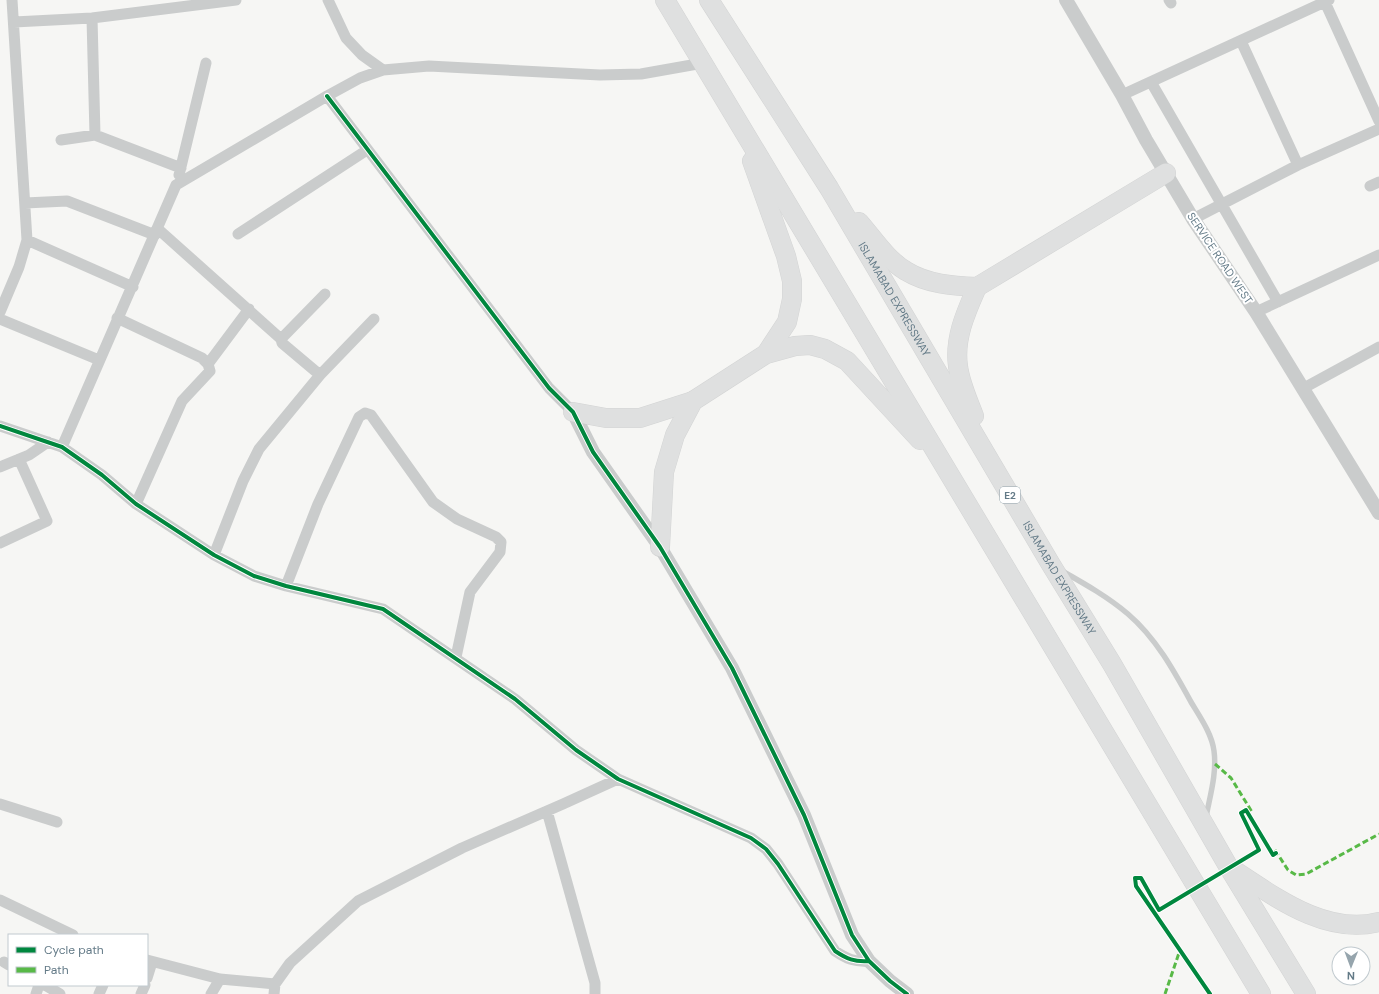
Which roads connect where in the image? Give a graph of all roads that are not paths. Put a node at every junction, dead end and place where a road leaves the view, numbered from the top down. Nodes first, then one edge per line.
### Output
1 (12, 0) edge
2 (236, 0) edge
3 (328, 0) edge
4 (665, 0) edge
5 (708, 0) edge
6 (1066, 0) edge
7 (1326, 1) edge
8 (92, 18) junction
9 (14, 22) junction
10 (1241, 41) junction
11 (206, 63) dead end
12 (703, 63) junction
13 (384, 70) junction
14 (1151, 82) junction
15 (1122, 95) junction
16 (327, 96) junction
17 (1379, 121) edge
18 (741, 127) junction
19 (1379, 129) edge
20 (95, 135) junction
21 (61, 140) dead end
22 (367, 150) junction
23 (1298, 165) junction
24 (181, 168) junction
25 (1166, 172) junction
26 (176, 185) junction
27 (829, 188) junction
28 (25, 203) junction
29 (1221, 204) junction
30 (1193, 218) junction
31 (156, 232) junction
32 (238, 234) dead end
33 (27, 240) junction
34 (1379, 255) edge
35 (133, 287) junction
36 (978, 287) junction
37 (324, 294) dead end
38 (1278, 302) junction
39 (249, 309) junction
40 (0, 312) edge
41 (1256, 312) junction
42 (117, 318) junction
43 (0, 319) edge
44 (374, 319) dead end
45 (281, 339) junction
46 (1379, 347) edge
47 (766, 354) junction
48 (99, 360) junction
49 (208, 364) junction
50 (320, 375) junction
51 (1302, 389) junction
52 (693, 401) junction
53 (573, 412) junction
54 (0, 426) edge
55 (48, 442) junction
56 (62, 447) junction
57 (988, 457) junction
58 (19, 459) junction
59 (0, 466) edge
60 (946, 468) junction
61 (136, 504) junction
62 (1379, 513) edge
63 (0, 543) edge
64 (660, 547) junction
65 (214, 555) junction
66 (1050, 564) junction
67 (286, 586) junction
68 (456, 657) junction
69 (618, 779) junction
70 (0, 804) edge
71 (547, 811) junction
72 (57, 822) dead end
73 (1205, 827) junction
74 (1228, 866) junction
75 (0, 900) edge
76 (1379, 922) edge
77 (72, 934) edge
78 (150, 961) edge
79 (869, 961) junction
80 (148, 972) edge
81 (220, 979) junction
82 (47, 986) edge
83 (274, 989) edge
84 (60, 994) edge
85 (211, 994) edge
86 (594, 994) edge
87 (907, 994) edge
88 (1261, 994) edge
89 (1306, 994) edge

1 - 9 street
2 - 8 street
3 - 13 street
4 - 12 highway
5 - 27 highway, ISLAMABAD EXPRESSWAY / E2
6 - 15 street, SERVICE ROAD WEST
7 - 10 street
7 - 17 street
8 - 9 street
8 - 20 street
9 - 28 street
10 - 14 street
10 - 23 street
11 - 24 street
12 - 13 street
12 - 18 highway
13 - 16 street
14 - 15 street
14 - 29 street
15 - 25 street, SERVICE ROAD WEST
16 - 22 street
16 - 26 street
18 - 47 highway
18 - 60 highway
19 - 23 street
20 - 21 street
20 - 24 street
22 - 32 street
22 - 53 street
23 - 29 street
24 - 26 street
25 - 30 street, SERVICE ROAD WEST
25 - 36 highway
26 - 31 street
27 - 36 highway
27 - 57 highway, ISLAMABAD EXPRESSWAY / E2
28 - 31 street
28 - 33 street
29 - 30 street
29 - 38 street
30 - 41 street, SERVICE ROAD WEST
31 - 35 street
31 - 39 street
33 - 35 street
33 - 40 street
34 - 38 street
35 - 42 street
36 - 57 highway
37 - 45 street
38 - 41 street
39 - 45 street
39 - 49 street
41 - 51 street, SERVICE ROAD WEST
42 - 48 street
42 - 49 street
43 - 48 street
44 - 50 street
45 - 50 street
46 - 51 street
47 - 52 highway
47 - 60 highway
48 - 56 street
49 - 61 street
50 - 65 street
51 - 62 street, SERVICE ROAD WEST
52 - 53 highway
52 - 64 highway
53 - 64 street
54 - 55 street
55 - 56 street
55 - 58 street
56 - 61 street
57 - 66 highway, ISLAMABAD EXPRESSWAY / E2
58 - 59 street
58 - 63 street
60 - 88 highway
61 - 65 street
64 - 79 street
65 - 67 street
66 - 73 highway, ISLAMABAD EXPRESSWAY / E2
66 - 73 lane
67 - 68 street
67 - 68 street
68 - 69 street
69 - 71 street
69 - 79 street
70 - 72 street
71 - 83 street
71 - 86 street
73 - 74 highway, ISLAMABAD EXPRESSWAY / E2
74 - 76 highway
74 - 89 highway, ISLAMABAD EXPRESSWAY / E2
75 - 77 street
78 - 80 street
78 - 81 street
79 - 87 street
81 - 83 street
81 - 85 street
82 - 84 street

